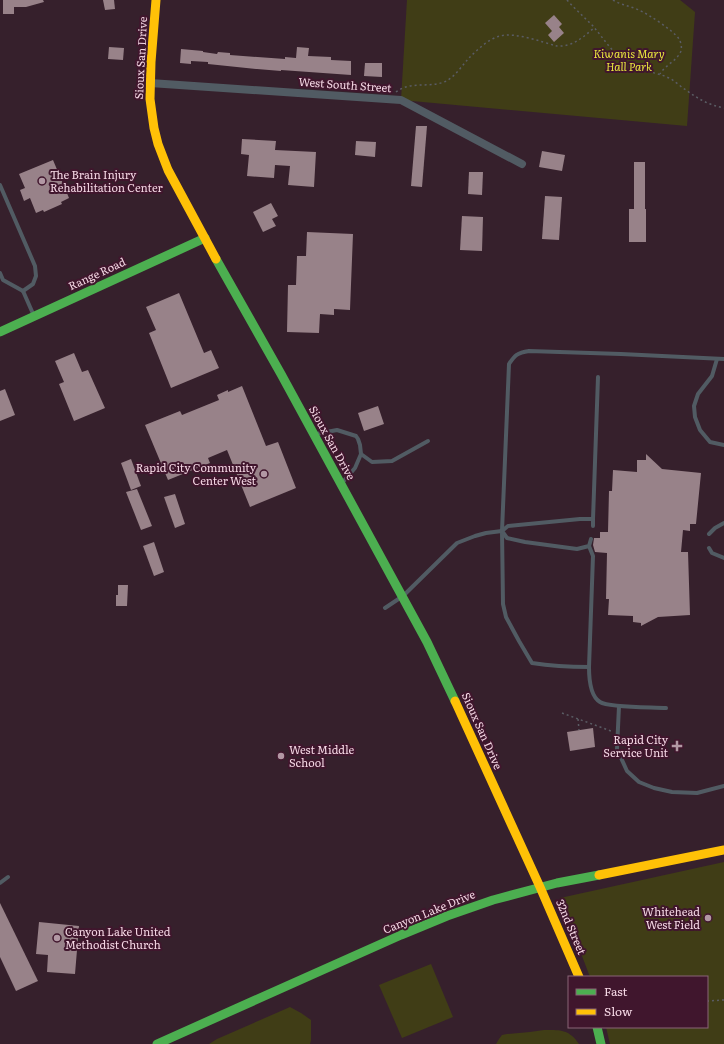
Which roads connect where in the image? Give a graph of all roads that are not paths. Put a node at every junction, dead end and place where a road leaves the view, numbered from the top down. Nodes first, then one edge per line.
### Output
1 (156, 0) edge
2 (150, 83) junction
3 (522, 164) dead end
4 (0, 185) edge
5 (205, 238) junction
6 (0, 273) edge
7 (23, 291) junction
8 (34, 316) junction
9 (0, 332) edge
10 (717, 359) junction
11 (724, 359) edge
12 (598, 377) dead end
13 (314, 434) junction
14 (428, 442) dead end
15 (724, 445) edge
16 (361, 454) junction
17 (341, 484) junction
18 (593, 519) junction
19 (724, 523) edge
20 (593, 526) dead end
21 (502, 531) junction
22 (710, 534) dead end
23 (591, 539) dead end
24 (589, 546) junction
25 (709, 548) dead end
26 (724, 558) edge
27 (403, 596) junction
28 (385, 608) dead end
29 (588, 668) junction
30 (619, 706) junction
31 (666, 708) dead end
32 (724, 786) edge
33 (724, 850) edge
34 (8, 877) dead end
35 (0, 883) edge
36 (540, 887) junction
37 (579, 976) edge
38 (597, 1028) edge
39 (157, 1044) edge
40 (601, 1044) edge

1 - 2 street, Sioux San Drive
2 - 3 street, West South Street
2 - 5 street, Sioux San Drive
4 - 7 lane
5 - 8 street, Range Road
5 - 13 street, Sioux San Drive
6 - 7 lane
7 - 8 lane
8 - 9 street, Range Road
10 - 11 lane
10 - 15 lane
10 - 21 lane
12 - 18 lane
13 - 16 lane
13 - 17 street, Sioux San Drive
14 - 16 lane
16 - 17 lane
17 - 27 street, Sioux San Drive
18 - 20 lane
18 - 21 lane
19 - 22 lane
21 - 24 lane
21 - 27 lane
21 - 29 lane
23 - 24 lane
24 - 29 lane
25 - 26 lane
27 - 28 lane
27 - 36 street, Sioux San Drive
29 - 30 lane
30 - 31 lane
30 - 32 lane
33 - 36 street, Canyon Lake Drive
34 - 35 lane
36 - 37 street, 32nd Street
36 - 39 street, Canyon Lake Drive
38 - 40 street

